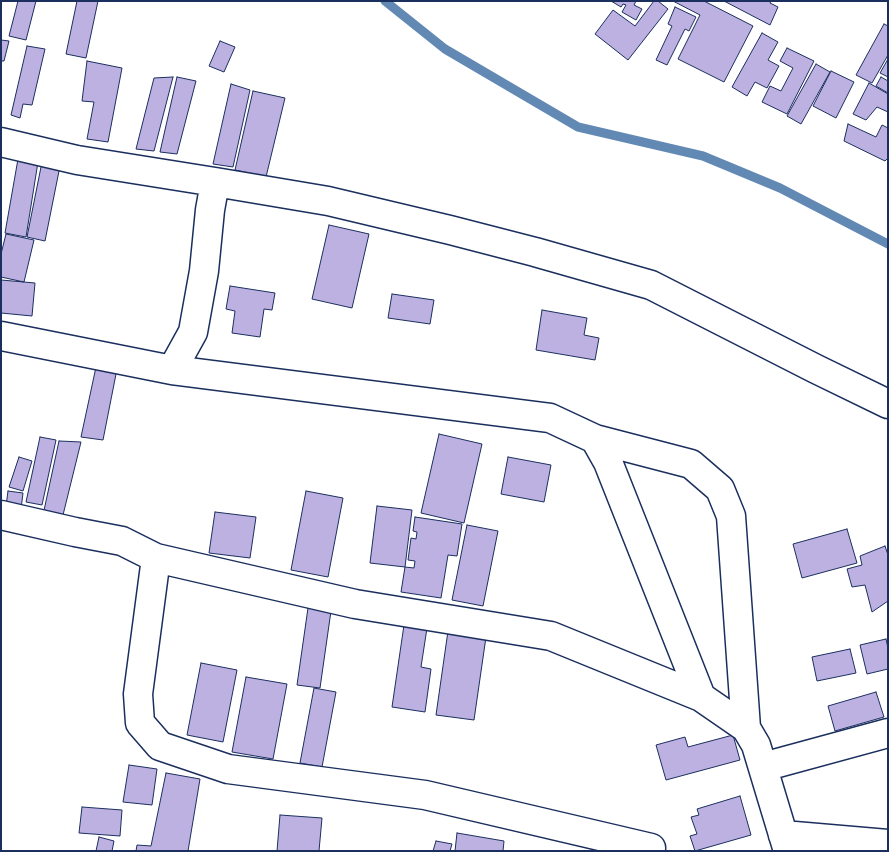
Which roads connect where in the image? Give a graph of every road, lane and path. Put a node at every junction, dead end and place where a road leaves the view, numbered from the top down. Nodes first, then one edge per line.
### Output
1 (1, 142) edge
2 (215, 182) junction
3 (1, 336) edge
4 (172, 370) junction
5 (888, 404) edge
6 (595, 440) junction
7 (1, 515) edge
8 (156, 558) junction
9 (701, 697) junction
10 (746, 728) junction
11 (888, 733) edge
12 (763, 767) junction
13 (785, 843) edge
14 (888, 844) edge
15 (651, 848) dead end

1 - 2 street
2 - 4 street
2 - 5 street
3 - 4 street
4 - 6 street
6 - 9 street
6 - 10 street
7 - 8 street
8 - 9 street
8 - 15 street
9 - 10 street
10 - 12 street
11 - 12 street
12 - 13 street
13 - 14 street

